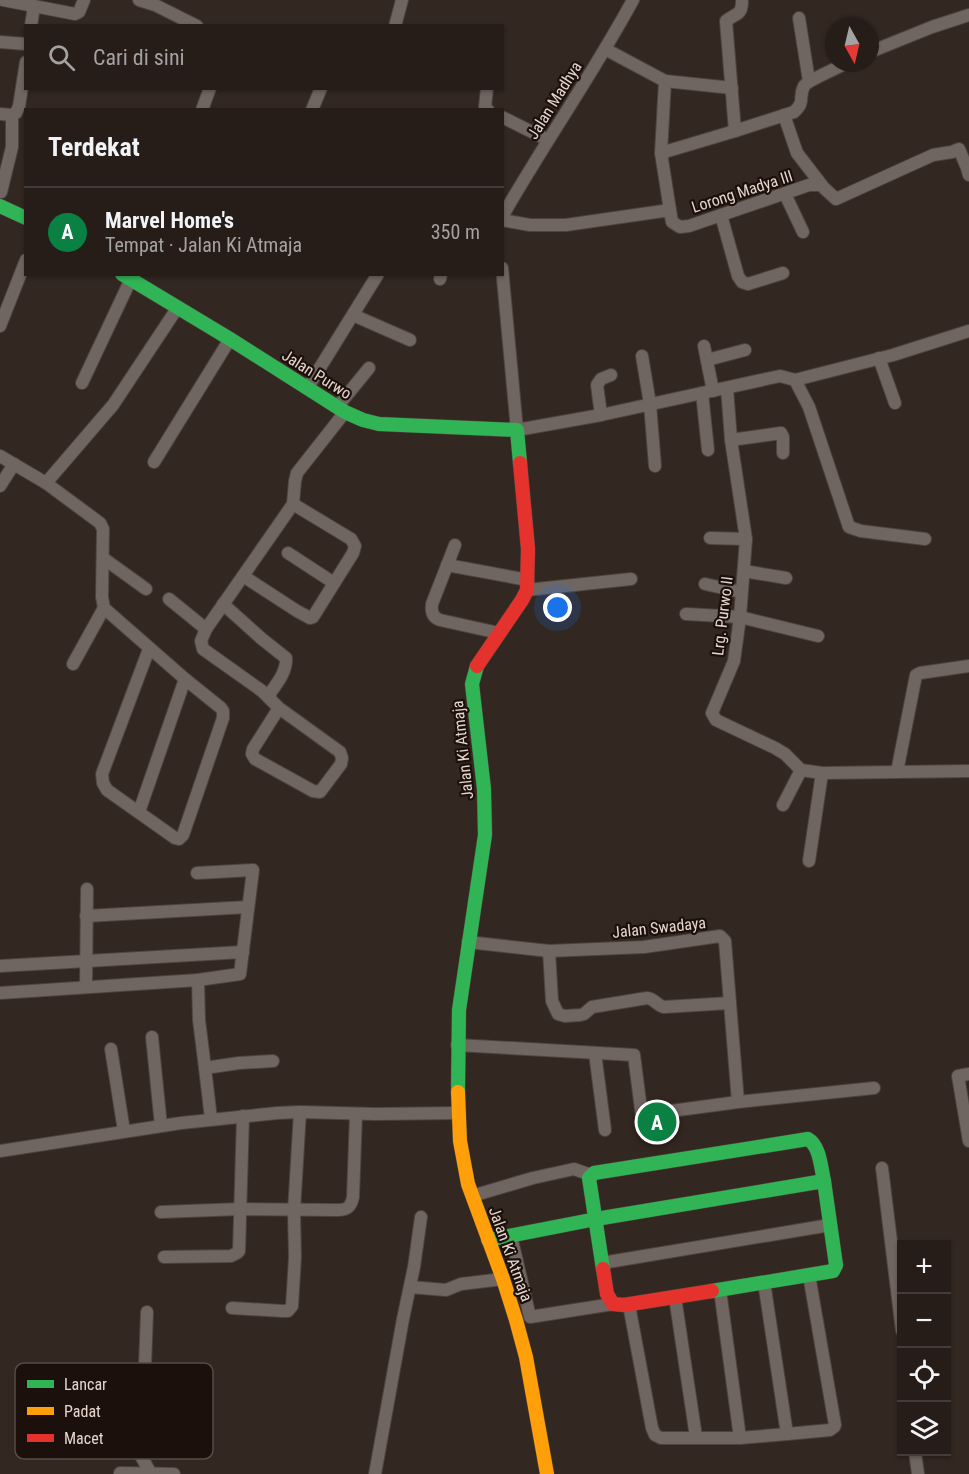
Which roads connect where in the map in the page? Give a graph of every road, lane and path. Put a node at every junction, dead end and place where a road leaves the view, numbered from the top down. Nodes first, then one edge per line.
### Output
1 (3, 0) edge
2 (84, 0) edge
3 (139, 0) edge
4 (402, 0) edge
5 (633, 0) edge
6 (742, 0) edge
7 (34, 6) junction
8 (969, 15) edge
9 (799, 18) dead end
10 (31, 24) edge
11 (193, 24) edge
12 (396, 24) edge
13 (0, 42) edge
14 (24, 44) edge
15 (879, 48) edge
16 (605, 49) junction
17 (830, 72) edge
18 (24, 75) edge
19 (665, 81) junction
20 (809, 81) junction
21 (732, 88) junction
22 (209, 90) edge
23 (320, 90) edge
24 (487, 90) edge
25 (203, 108) edge
26 (313, 108) edge
27 (486, 108) edge
28 (6, 114) edge
29 (784, 116) junction
30 (504, 118) edge
31 (735, 131) junction
32 (548, 141) junction
33 (964, 148) edge
34 (661, 153) junction
35 (969, 175) edge
36 (821, 184) junction
37 (785, 194) junction
38 (0, 199) edge
39 (670, 210) junction
40 (504, 215) edge
41 (721, 215) junction
42 (24, 217) edge
43 (504, 218) edge
44 (802, 232) dead end
45 (24, 265) edge
46 (783, 273) dead end
47 (377, 276) edge
48 (503, 276) edge
49 (126, 277) edge
50 (178, 307) junction
51 (353, 315) junction
52 (0, 326) edge
53 (969, 331) edge
54 (230, 339) junction
55 (410, 340) dead end
56 (704, 346) dead end
57 (745, 350) dead end
58 (642, 356) dead end
59 (879, 358) junction
60 (707, 360) junction
61 (369, 368) dead end
62 (611, 375) dead end
63 (795, 380) junction
64 (82, 383) dead end
65 (308, 387) junction
66 (728, 388) junction
67 (707, 392) junction
68 (895, 403) dead end
69 (650, 405) junction
70 (341, 409) junction
71 (601, 415) junction
72 (517, 430) junction
73 (731, 440) junction
74 (708, 450) dead end
75 (783, 453) dead end
76 (0, 456) edge
77 (154, 462) dead end
78 (14, 465) junction
79 (655, 466) dead end
80 (46, 483) junction
81 (0, 486) edge
82 (293, 504) junction
83 (710, 538) dead end
84 (746, 539) junction
85 (925, 539) dead end
86 (455, 545) dead end
87 (288, 553) dead end
88 (103, 558) junction
89 (447, 566) junction
90 (744, 571) junction
91 (243, 576) junction
92 (786, 578) dead end
93 (631, 579) dead end
94 (334, 583) junction
95 (705, 584) dead end
96 (528, 585) junction
97 (146, 589) dead end
98 (741, 592) junction
99 (169, 599) dead end
100 (223, 604) junction
101 (104, 608) junction
102 (686, 614) dead end
103 (740, 617) junction
104 (206, 629) junction
105 (499, 633) junction
106 (818, 636) dead end
107 (149, 649) junction
108 (73, 664) dead end
109 (969, 666) edge
110 (185, 680) junction
111 (268, 696) junction
112 (279, 708) junction
113 (801, 770) junction
114 (969, 771) edge
115 (897, 772) junction
116 (822, 773) junction
117 (783, 805) dead end
118 (139, 812) junction
119 (809, 861) dead end
120 (197, 873) dead end
121 (87, 888) dead end
122 (248, 908) junction
123 (86, 916) junction
124 (468, 942) junction
125 (549, 951) junction
126 (243, 952) junction
127 (86, 961) junction
128 (0, 966) edge
129 (198, 980) junction
130 (86, 987) junction
131 (0, 993) edge
132 (730, 1003) junction
133 (152, 1037) dead end
134 (457, 1045) junction
135 (111, 1048) dead end
136 (595, 1053) junction
137 (273, 1061) dead end
138 (205, 1068) junction
139 (969, 1074) edge
140 (874, 1088) dead end
141 (738, 1102) junction
142 (671, 1111) dead end
143 (300, 1112) junction
144 (458, 1113) junction
145 (356, 1114) junction
146 (243, 1116) junction
147 (211, 1119) junction
148 (643, 1125) dead end
149 (161, 1126) junction
150 (605, 1130) dead end
151 (124, 1131) junction
152 (969, 1141) edge
153 (0, 1151) edge
154 (882, 1168) dead end
155 (591, 1175) junction
156 (824, 1181) junction
157 (472, 1196) junction
158 (240, 1209) junction
159 (294, 1211) junction
160 (161, 1212) dead end
161 (421, 1217) dead end
162 (596, 1219) junction
163 (830, 1225) junction
164 (511, 1236) junction
165 (488, 1240) junction
166 (164, 1257) dead end
167 (602, 1263) junction
168 (809, 1275) junction
169 (503, 1278) junction
170 (764, 1282) junction
171 (411, 1287) junction
172 (720, 1290) junction
173 (897, 1294) edge
174 (675, 1297) junction
175 (613, 1304) junction
176 (629, 1305) junction
177 (232, 1308) dead end
178 (147, 1312) dead end
179 (145, 1363) edge
180 (788, 1434) junction
181 (696, 1437) junction
182 (740, 1438) junction
183 (916, 1456) edge
184 (143, 1459) edge
185 (120, 1473) edge
186 (151, 1474) edge
187 (164, 1474) edge
188 (174, 1474) edge
189 (375, 1474) edge
190 (547, 1474) edge
191 (918, 1474) edge

1 - 7 street
2 - 7 street
3 - 11 street
4 - 12 street
5 - 16 street, Jalan Madhya
6 - 21 street
7 - 10 street
8 - 15 street
9 - 20 street
13 - 14 street
16 - 19 street
16 - 32 street, Jalan Madhya
17 - 20 street
18 - 28 street
19 - 21 street
19 - 34 street
20 - 29 street
21 - 31 street
22 - 25 street
23 - 26 street
24 - 27 street
28 - 38 street
29 - 31 street
29 - 36 street
30 - 32 street
31 - 34 street
32 - 40 street, Jalan Madhya
33 - 35 street
33 - 36 street
34 - 39 street
36 - 37 street, Lorong Madya III
37 - 41 street, Lorong Madya III
37 - 44 street
38 - 42 street
39 - 41 street, Lorong Madya III
39 - 43 street, Lorong Madya III
41 - 46 street
45 - 52 street
47 - 51 street
48 - 72 street
49 - 50 street, Jalan Purwo
49 - 64 street
50 - 54 street, Jalan Purwo
50 - 80 street
51 - 55 street
51 - 65 street
53 - 59 street
54 - 65 street, Jalan Purwo
54 - 77 street
56 - 60 street
57 - 60 street
58 - 69 street
59 - 63 street
59 - 68 street
60 - 67 street
61 - 70 street
62 - 71 street
63 - 66 street
63 - 85 street
65 - 70 street, Jalan Purwo
66 - 67 street
66 - 73 street, Lrg. Purwo II
67 - 69 street
67 - 74 street
69 - 71 street
69 - 79 street
70 - 72 street, Jalan Purwo
70 - 82 street
71 - 72 street
72 - 96 street
73 - 75 street
73 - 84 street, Lrg. Purwo II
76 - 78 street
78 - 80 street
78 - 81 street
80 - 88 street
82 - 91 street
82 - 94 street
83 - 84 street
84 - 90 street, Lrg. Purwo II
86 - 89 street
87 - 94 street
88 - 97 street
88 - 101 street
89 - 96 street
89 - 105 street
90 - 92 street
90 - 98 street, Lrg. Purwo II
91 - 94 street
91 - 100 street
93 - 96 street
95 - 98 street
96 - 105 street, Jalan Ki Atmaja
98 - 103 street, Lrg. Purwo II
99 - 104 street
100 - 104 street
100 - 111 street
101 - 107 street
101 - 108 street
102 - 103 street
103 - 106 street
103 - 113 street, Lrg. Purwo II
104 - 111 street
105 - 124 street, Jalan Ki Atmaja
107 - 110 street
107 - 118 street
109 - 115 street
110 - 118 street
110 - 118 street
111 - 112 street
112 - 112 street
113 - 116 street
113 - 117 street
114 - 115 street
115 - 116 street
116 - 119 street
120 - 122 street
121 - 123 street
122 - 123 street
122 - 126 street
123 - 127 street
124 - 125 street, Jalan Swadaya
124 - 134 street, Jalan Ki Atmaja
125 - 132 street, Jalan Swadaya
125 - 132 street
126 - 127 street
126 - 129 street
127 - 128 street
127 - 130 street
129 - 130 street
129 - 138 street
130 - 131 street
132 - 141 street, Jalan Swadaya
133 - 149 street
134 - 136 street
134 - 144 street, Jalan Ki Atmaja
135 - 151 street
136 - 148 street
136 - 150 street
137 - 138 street
138 - 147 street
139 - 152 street
140 - 141 street
141 - 142 street
143 - 145 street
143 - 146 street
143 - 159 street
144 - 145 street
144 - 157 street, Jalan Ki Atmaja
145 - 159 street
146 - 147 street
146 - 158 street
147 - 149 street
149 - 151 street
151 - 153 street
154 - 173 street
155 - 156 street
155 - 157 street
155 - 162 street
156 - 162 street
156 - 163 street
157 - 165 street, Jalan Ki Atmaja
158 - 159 street
158 - 160 street
158 - 166 street
159 - 177 street
161 - 171 street
162 - 164 street
162 - 167 street
163 - 167 street
163 - 168 street
164 - 165 street
164 - 175 street
165 - 169 street, Jalan Ki Atmaja
167 - 175 street
168 - 170 street
168 - 180 street
169 - 171 street
169 - 190 street, Jalan Ki Atmaja
170 - 172 street
170 - 180 street
171 - 189 street
172 - 174 street
172 - 182 street
174 - 176 street
174 - 181 street
175 - 176 street
176 - 181 street
178 - 179 street
180 - 182 street
181 - 182 street
183 - 191 street
184 - 186 street
185 - 186 street
186 - 187 street
187 - 188 street

